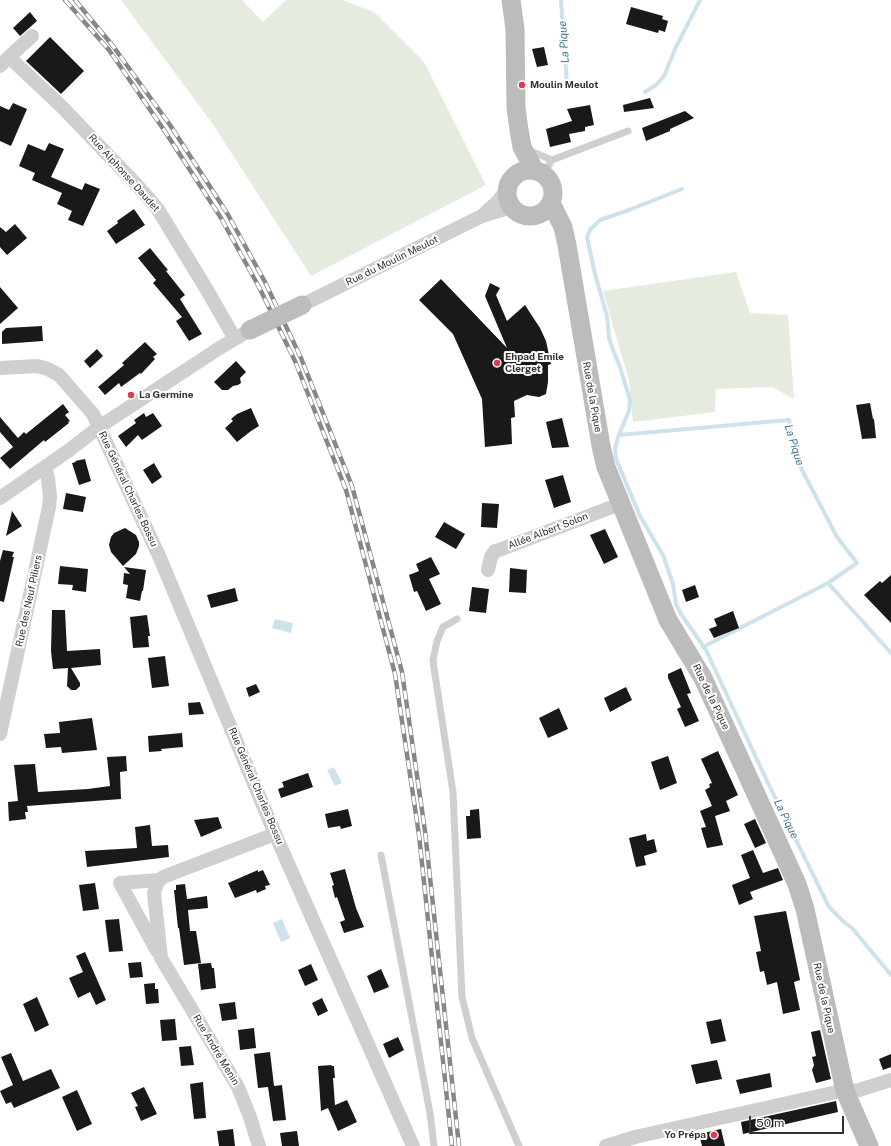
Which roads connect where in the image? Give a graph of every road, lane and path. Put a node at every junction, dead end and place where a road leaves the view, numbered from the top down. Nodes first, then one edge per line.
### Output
1 (511, 0) edge
2 (32, 36) dead end
3 (5, 62) edge
4 (628, 131) dead end
5 (531, 173) junction
6 (550, 203) junction
7 (512, 207) junction
8 (535, 215) junction
9 (482, 216) junction
10 (567, 244) junction
11 (302, 305) joint
12 (243, 334) junction
13 (0, 368) edge
14 (99, 427) junction
15 (45, 467) junction
16 (0, 498) edge
17 (620, 504) junction
18 (488, 570) dead end
19 (457, 619) dead end
20 (0, 734) edge
21 (275, 834) junction
22 (381, 855) dead end
23 (159, 880) junction
24 (161, 958) junction
25 (891, 1080) edge
26 (845, 1091) junction
27 (259, 1146) edge
28 (412, 1146) edge
29 (434, 1146) edge
30 (519, 1146) edge
31 (606, 1146) edge
32 (869, 1146) edge

1 - 5 street
2 - 3 street
3 - 12 street, Rue Alphonse Daudet
4 - 5 lane
5 - 6 street
5 - 7 street
5 - 9 street, Rue du Moulin Meulot
6 - 8 street
6 - 10 street, Rue de la Pique
7 - 8 street
7 - 9 street, Rue du Moulin Meulot
8 - 10 street
9 - 11 street, Rue du Moulin Meulot
10 - 17 street, Rue de la Pique
11 - 12 street, bridge
12 - 14 street
13 - 14 street, Rue Général Charles Bossu
14 - 15 street
14 - 21 street, Rue Général Charles Bossu
15 - 16 street
15 - 20 street, Rue des Neuf Piliers
17 - 18 street, Allée Albert Solon
17 - 26 street, Rue de la Pique
19 - 30 lane
21 - 23 street, Rue André Menin
21 - 28 street, Rue Général Charles Bossu
22 - 29 lane
23 - 24 street, Rue André Menin
23 - 24 street, Rue André Menin
24 - 27 street, Rue André Menin
25 - 26 street
26 - 31 street
26 - 32 street, Rue de la Pique

